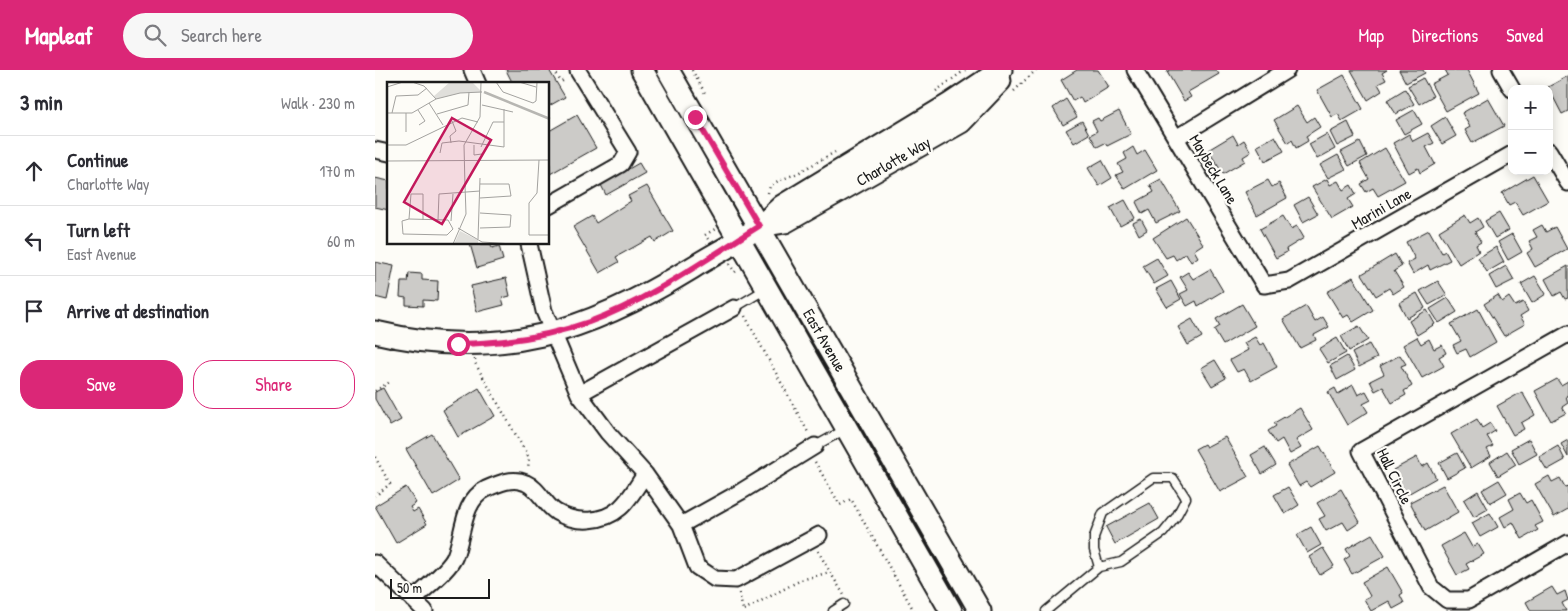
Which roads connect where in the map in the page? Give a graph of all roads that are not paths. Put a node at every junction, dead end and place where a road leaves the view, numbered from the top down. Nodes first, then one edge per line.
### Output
1 (472, 70) edge
2 (642, 70) edge
3 (668, 70) edge
4 (1001, 70) edge
5 (1010, 70) edge
6 (1135, 70) edge
7 (1287, 70) edge
8 (1501, 70) edge
9 (578, 72) dead end
10 (477, 82) edge
11 (1510, 85) edge
12 (1176, 138) junction
13 (1508, 156) edge
14 (1553, 159) edge
15 (1568, 183) edge
16 (550, 204) edge
17 (759, 226) junction
18 (739, 239) junction
19 (529, 245) edge
20 (1264, 285) joint
21 (767, 289) junction
22 (736, 307) joint
23 (375, 332) edge
24 (554, 332) junction
25 (1568, 334) edge
26 (579, 394) junction
27 (846, 428) junction
28 (811, 448) joint
29 (645, 474) junction
30 (681, 525) junction
31 (815, 537) road end
32 (1568, 543) edge
33 (375, 563) edge
34 (1099, 567) junction
35 (413, 600) junction
36 (847, 602) road end
37 (425, 611) edge
38 (833, 611) edge
39 (951, 611) edge
40 (980, 611) edge
41 (1045, 611) edge

1 - 10 street
2 - 18 main road, East Avenue
3 - 17 main road, East Avenue
4 - 17 main road, Charlotte Way
5 - 17 main road, Charlotte Way
6 - 12 street, Maybeck Lane
7 - 12 street
8 - 11 street
9 - 16 street
12 - 20 street, Maybeck Lane
13 - 20 street, Marini Lane
14 - 15 street
17 - 18 main road, Charlotte Way
17 - 40 main road, East Avenue
18 - 21 main road, East Avenue
18 - 24 main road, Charlotte Way
19 - 24 street
21 - 22 lane
21 - 27 main road, East Avenue
22 - 26 street
23 - 24 main road, Charlotte Way
24 - 26 street
25 - 32 street, Hall Circle
26 - 29 street
27 - 28 lane
27 - 39 main road, East Avenue
28 - 30 street
29 - 30 street
29 - 35 street
30 - 31 street
33 - 35 street
34 - 34 lane
34 - 41 lane
35 - 37 street
36 - 38 lane

